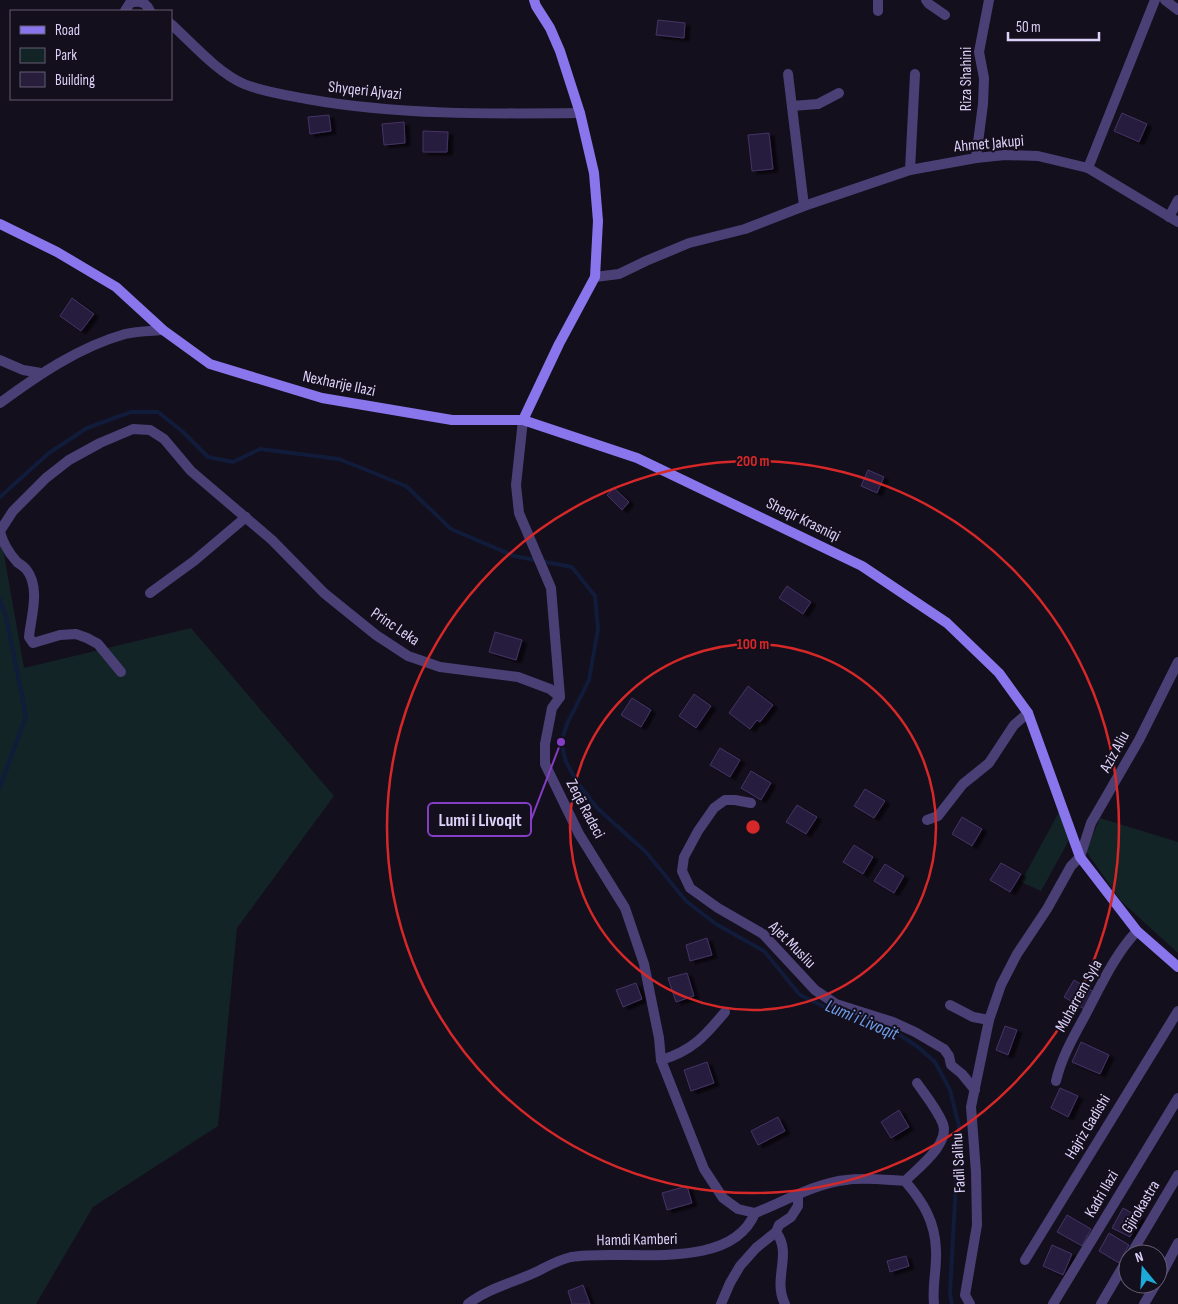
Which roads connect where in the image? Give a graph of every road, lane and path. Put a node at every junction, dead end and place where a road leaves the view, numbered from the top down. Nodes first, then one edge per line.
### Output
1 (534, 0) edge
2 (878, 0) edge
3 (926, 0) edge
4 (989, 0) edge
5 (1155, 0) edge
6 (1165, 0) edge
7 (127, 5) edge
8 (149, 10) edge
9 (1178, 10) edge
10 (878, 11) dead end
11 (944, 15) dead end
12 (172, 25) edge
13 (788, 74) dead end
14 (915, 74) dead end
15 (839, 92) dead end
16 (792, 106) junction
17 (580, 113) junction
18 (976, 158) junction
19 (1088, 168) junction
20 (910, 170) junction
21 (1178, 200) edge
22 (804, 206) junction
23 (1173, 219) edge
24 (0, 224) edge
25 (595, 277) junction
26 (163, 330) junction
27 (0, 360) edge
28 (41, 373) junction
29 (0, 403) edge
30 (523, 420) junction
31 (246, 517) junction
32 (0, 531) edge
33 (150, 593) dead end
34 (1178, 662) edge
35 (121, 672) dead end
36 (560, 697) junction
37 (1028, 713) junction
38 (751, 803) dead end
39 (928, 820) dead end
40 (1080, 857) junction
41 (1137, 931) junction
42 (1178, 967) edge
43 (950, 1005) dead end
44 (1178, 1011) edge
45 (725, 1012) dead end
46 (989, 1020) junction
47 (661, 1060) junction
48 (1056, 1081) dead end
49 (917, 1083) dead end
50 (975, 1090) junction
51 (1178, 1098) edge
52 (1178, 1175) edge
53 (905, 1181) junction
54 (798, 1195) junction
55 (754, 1213) junction
56 (776, 1232) junction
57 (1137, 1244) edge
58 (1178, 1244) edge
59 (1025, 1260) dead end
60 (1168, 1263) edge
61 (1118, 1275) edge
62 (494, 1289) junction
63 (468, 1304) edge
64 (482, 1304) edge
65 (721, 1304) edge
66 (785, 1304) edge
67 (934, 1304) edge
68 (970, 1304) edge
69 (1053, 1304) edge
70 (1101, 1304) edge

1 - 17 street
2 - 10 street
3 - 11 street
4 - 18 street, Riza Shahini
5 - 19 street
6 - 9 street
7 - 8 street
12 - 17 street, Shyqeri Ajvazi
13 - 16 street
14 - 20 street
15 - 16 street
16 - 22 street
17 - 25 street
18 - 19 street, Ahmet Jakupi
18 - 20 street, Ahmet Jakupi
19 - 23 street, Ahmet Jakupi
20 - 22 street, Ahmet Jakupi
21 - 23 street, Ahmet Jakupi
22 - 25 street, Ahmet Jakupi
24 - 26 street, Nexharije Ilazi
25 - 30 street
26 - 28 street
26 - 30 street, Nexharije Ilazi
27 - 28 street
28 - 29 street
30 - 36 street, Zeqë Radeci
30 - 37 street, Sheqir Krasniqi
31 - 32 street, Princ Leka
31 - 33 street
31 - 36 street, Princ Leka
32 - 35 street, Princ Leka
34 - 40 street, Aziz Aliu
36 - 47 street, Zeqë Radeci
37 - 39 street
37 - 40 street, Sheqir Krasniqi
38 - 50 street, Ajet Musliu
40 - 41 street
40 - 46 street, Fadil Salihu
41 - 42 street
41 - 48 street, Muharrem Syla
43 - 46 street
44 - 59 street, Hajriz Gadishi
45 - 47 street
46 - 50 street, Fadil Salihu
47 - 55 street, Zeqë Radeci
49 - 53 street
50 - 68 street, Fadil Salihu
51 - 69 street, Kadri Ilazi
52 - 57 street, Gjirokastra
53 - 54 street
53 - 67 street
54 - 55 street
54 - 56 street
55 - 62 street, Hamdi Kamberi
56 - 65 street
56 - 66 street
58 - 60 street
61 - 70 street, Gjirokastra
62 - 63 street, Hamdi Kamberi
62 - 64 street

